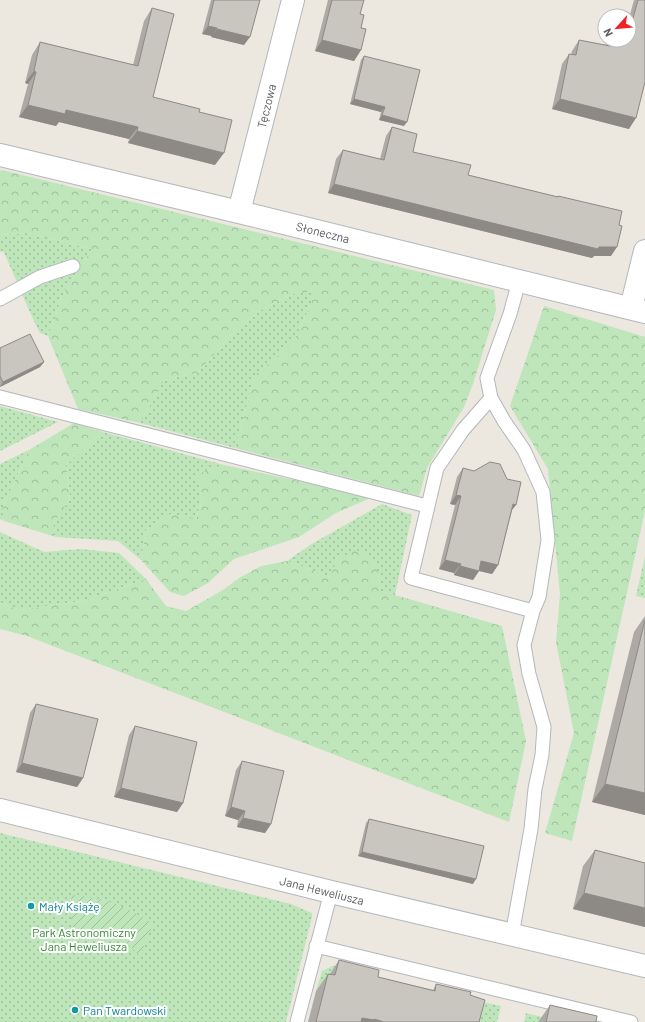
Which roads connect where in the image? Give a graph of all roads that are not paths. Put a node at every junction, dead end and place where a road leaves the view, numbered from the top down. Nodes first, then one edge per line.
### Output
1 (293, 0) edge
2 (0, 155) edge
3 (239, 212) junction
4 (645, 251) edge
5 (73, 266) dead end
6 (519, 281) junction
7 (0, 299) edge
8 (638, 310) edge
9 (0, 397) edge
10 (491, 398) junction
11 (427, 506) junction
12 (532, 611) junction
13 (0, 810) edge
14 (331, 892) junction
15 (512, 935) junction
16 (316, 946) junction
17 (645, 966) edge
18 (297, 1022) edge
19 (631, 1022) edge

1 - 3 street, Tęczowa
2 - 3 street, Słoneczna
3 - 6 street, Słoneczna
4 - 8 street
5 - 7 lane
6 - 8 street, Słoneczna
6 - 10 lane
9 - 11 lane
10 - 11 lane
10 - 12 lane
11 - 12 lane
12 - 15 lane
13 - 14 street, Jana Heweliusza
14 - 15 street, Jana Heweliusza
14 - 16 lane
15 - 17 street, Jana Heweliusza
16 - 18 lane
16 - 19 lane

